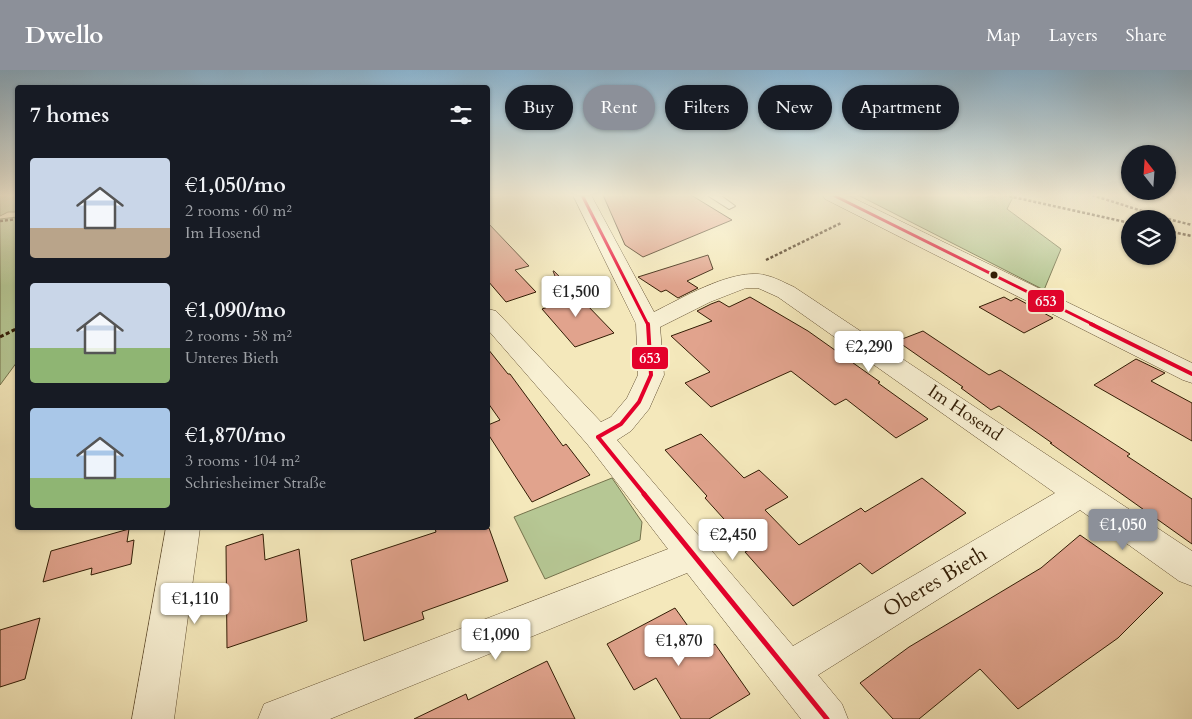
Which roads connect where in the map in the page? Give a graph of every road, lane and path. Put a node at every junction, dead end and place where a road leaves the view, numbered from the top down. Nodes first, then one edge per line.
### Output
1 (599, 225) edge
2 (837, 225) edge
3 (893, 225) edge
4 (1176, 233) edge
5 (1192, 236) edge
6 (762, 262) dead end
7 (490, 318) edge
8 (648, 324) junction
9 (15, 330) edge
10 (0, 337) edge
11 (1192, 374) edge
12 (598, 437) junction
13 (1082, 492) junction
14 (183, 530) edge
15 (694, 554) junction
16 (1192, 570) edge
17 (788, 671) junction
18 (153, 719) edge
19 (278, 719) edge
20 (827, 719) edge

1 - 8 street
2 - 6 path
3 - 11 street
4 - 5 path
7 - 12 street
8 - 12 street
8 - 13 street, Im Hosend
9 - 10 path
12 - 15 street
13 - 16 street, Im Hosend
13 - 17 street, Oberes Bieth
14 - 18 street
15 - 17 street
15 - 19 street
17 - 20 street

